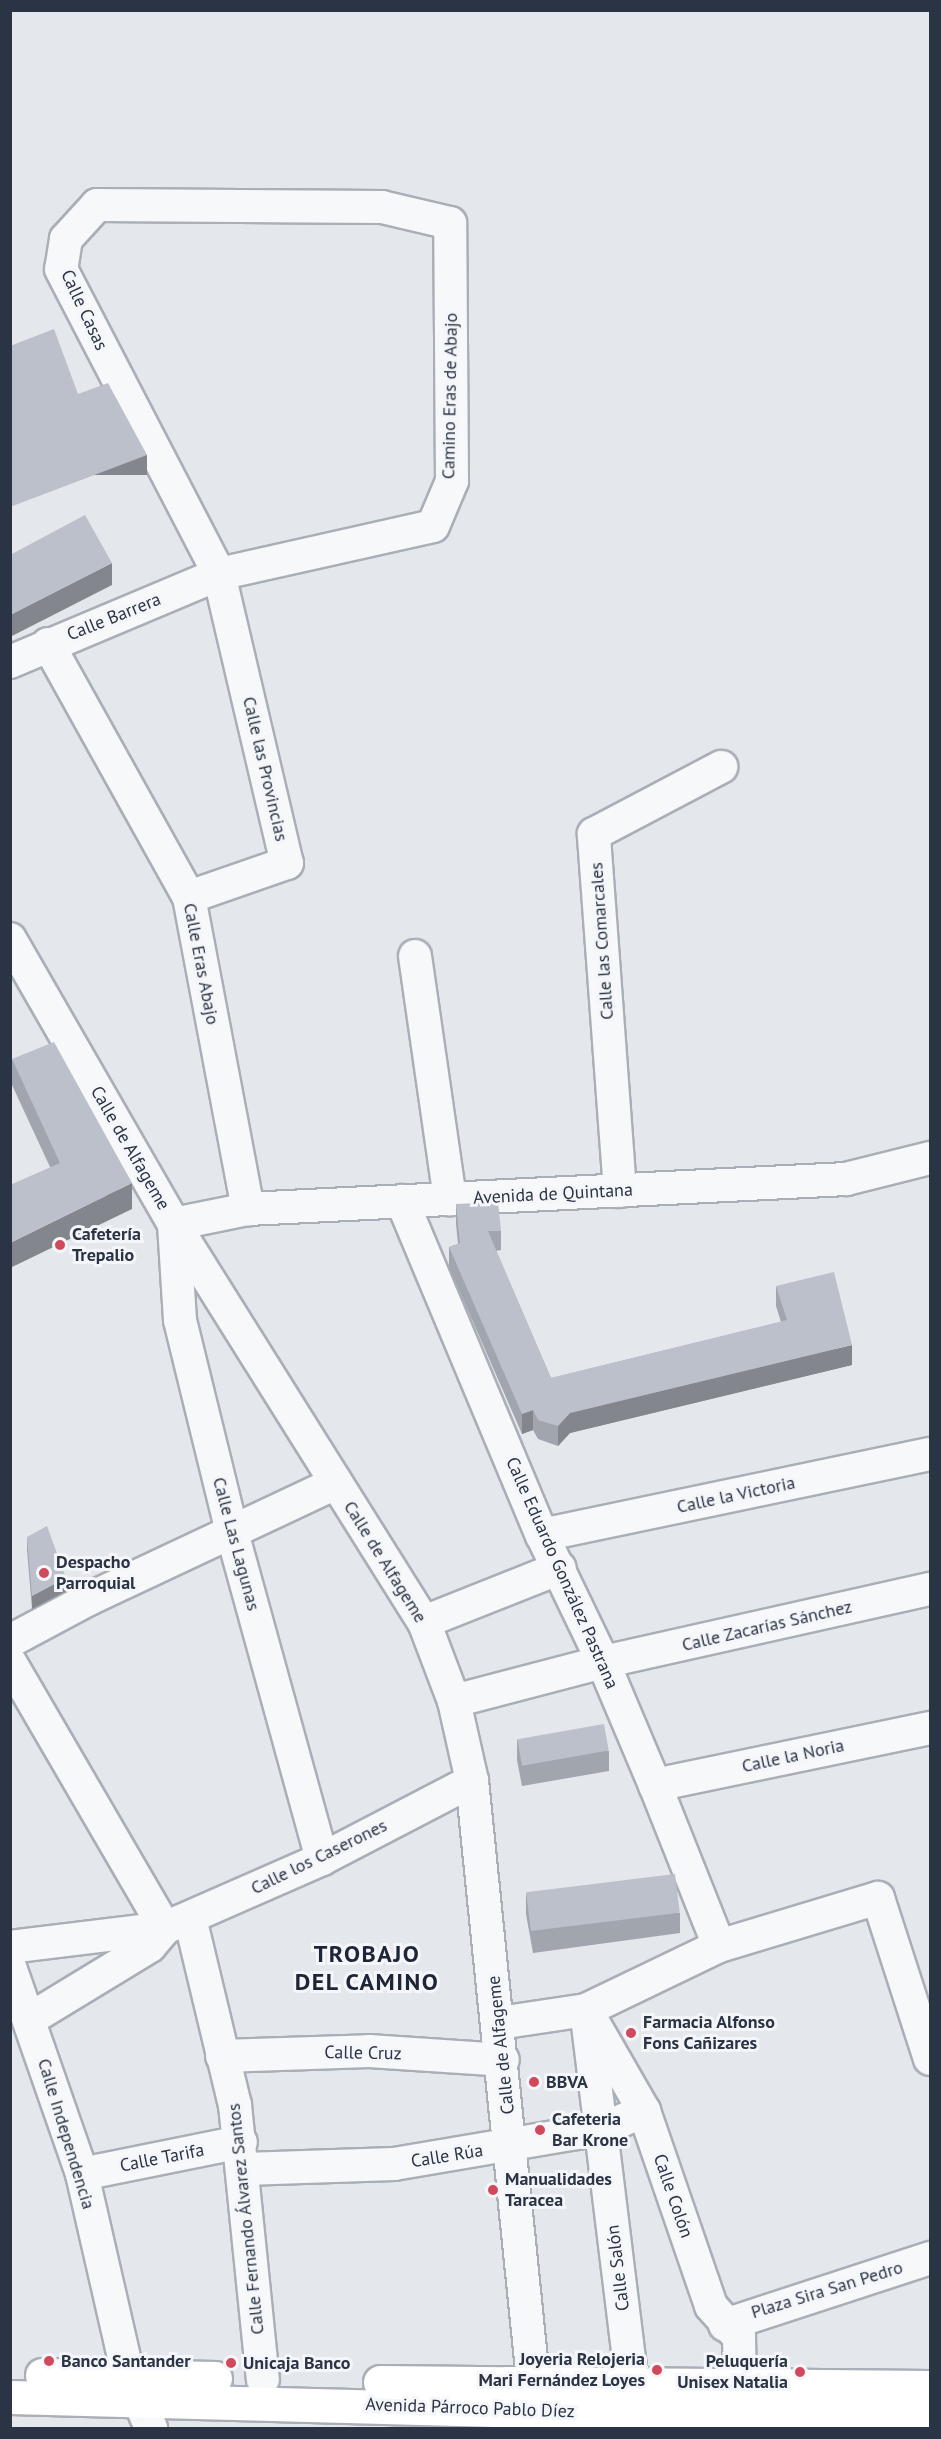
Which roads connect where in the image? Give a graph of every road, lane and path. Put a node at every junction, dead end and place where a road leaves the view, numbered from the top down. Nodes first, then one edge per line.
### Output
1 (450, 223) joint
2 (219, 574) junction
3 (48, 644) junction
4 (10, 662) edge
5 (721, 767) dead end
6 (189, 897) junction
7 (10, 939) edge
8 (415, 956) dead end
9 (69, 1041) junction
10 (40, 1054) edge
11 (930, 1158) edge
12 (620, 1191) junction
13 (450, 1199) junction
14 (402, 1201) junction
15 (248, 1209) junction
16 (174, 1224) junction
17 (930, 1454) edge
18 (336, 1482) junction
19 (232, 1532) junction
20 (542, 1535) junction
21 (560, 1568) junction
22 (930, 1589) edge
23 (424, 1622) junction
24 (10, 1641) edge
25 (10, 1662) edge
26 (603, 1662) junction
27 (454, 1701) junction
28 (930, 1728) edge
29 (472, 1781) junction
30 (655, 1785) junction
31 (322, 1859) junction
32 (177, 1923) junction
33 (719, 1946) junction
34 (10, 1947) edge
35 (10, 1966) edge
36 (586, 2010) junction
37 (30, 2019) junction
38 (499, 2023) junction
39 (222, 2056) junction
40 (930, 2059) edge
41 (503, 2060) junction
42 (644, 2111) junction
43 (602, 2129) junction
44 (510, 2146) junction
45 (243, 2156) junction
46 (82, 2174) junction
47 (930, 2258) edge
48 (725, 2325) junction
49 (10, 2374) edge
50 (263, 2380) junction
51 (632, 2383) junction
52 (740, 2385) junction
53 (132, 2387) junction
54 (930, 2387) edge
55 (10, 2397) edge
56 (380, 2405) edge
57 (536, 2408) edge
58 (872, 2410) edge
59 (930, 2414) edge
60 (151, 2428) edge

1 - 2 street, Camino Eras de Abajo
1 - 2 street, Calle Casas
2 - 3 street, Calle Barrera
2 - 6 street, Calle las Provincias
3 - 4 street, Calle Barrera
3 - 6 street, Calle Eras Abajo
5 - 12 street, Calle las Comarcales
6 - 15 street, Calle Eras Abajo
7 - 9 street, Calle de Alfageme
8 - 13 street
9 - 10 street
9 - 16 street, Calle de Alfageme
11 - 12 street, Avenida de Quintana
12 - 13 street, Avenida de Quintana
13 - 14 street, Avenida de Quintana
14 - 15 street, Avenida de Quintana
14 - 20 street, Calle Eduardo González Pastrana
15 - 16 street, Avenida de Quintana
16 - 18 street, Calle de Alfageme
16 - 19 street, Calle Las Lagunas
17 - 20 street, Calle la Victoria
18 - 19 street
18 - 23 street, Calle de Alfageme
19 - 24 street
19 - 31 street, Calle Las Lagunas
20 - 21 street, Calle Eduardo González Pastrana
21 - 23 street
21 - 26 street, Calle Eduardo González Pastrana
22 - 26 street, Calle Zacarías Sánchez
23 - 27 street, Calle de Alfageme
25 - 32 street, Calle Fernando Álvarez Santos
26 - 27 street, Calle Zacarías Sánchez
26 - 30 street, Calle Eduardo González Pastrana
27 - 29 street, Calle de Alfageme
28 - 30 street, Calle la Noria
29 - 31 street, Calle los Caserones
29 - 38 street, Calle de Alfageme
30 - 33 street, Calle Eduardo González Pastrana
31 - 32 street, Calle los Caserones
32 - 34 street
32 - 37 street
32 - 39 street, Calle Fernando Álvarez Santos
33 - 36 street
33 - 40 street
35 - 37 street, Calle Independencia
36 - 38 street
36 - 42 street, Calle Colón
36 - 43 street, Calle Salón
37 - 46 street, Calle Independencia
38 - 41 street, Calle de Alfageme
39 - 41 street, Calle Cruz
39 - 45 street, Calle Fernando Álvarez Santos
41 - 44 street, Calle de Alfageme
42 - 43 street, Calle Rúa
42 - 48 street, Calle Colón
43 - 44 street, Calle Rúa
43 - 51 street, Calle Salón
44 - 45 street, Calle Rúa
44 - 57 street, Calle de Alfageme
45 - 46 street, Calle Tarifa
45 - 50 street, Calle Fernando Álvarez Santos
46 - 53 street, Calle Independencia
47 - 48 street, Plaza Sira San Pedro
48 - 52 street, Calle Colón
49 - 53 main road, Avenida Párroco Pablo Díez
50 - 53 main road, Avenida Párroco Pablo Díez
50 - 56 main road, Avenida Párroco Pablo Díez
51 - 52 main road, Avenida Párroco Pablo Díez
51 - 57 main road, Avenida Párroco Pablo Díez
52 - 57 main road
52 - 58 main road, Avenida Párroco Pablo Díez
53 - 55 main road, Avenida Párroco Pablo Díez
53 - 56 main road, Avenida Párroco Pablo Díez
53 - 60 street, Calle Independencia
54 - 58 main road, Avenida Párroco Pablo Díez
56 - 57 main road, Avenida Párroco Pablo Díez
57 - 58 main road, Avenida Párroco Pablo Díez
58 - 59 main road, Avenida Párroco Pablo Díez

